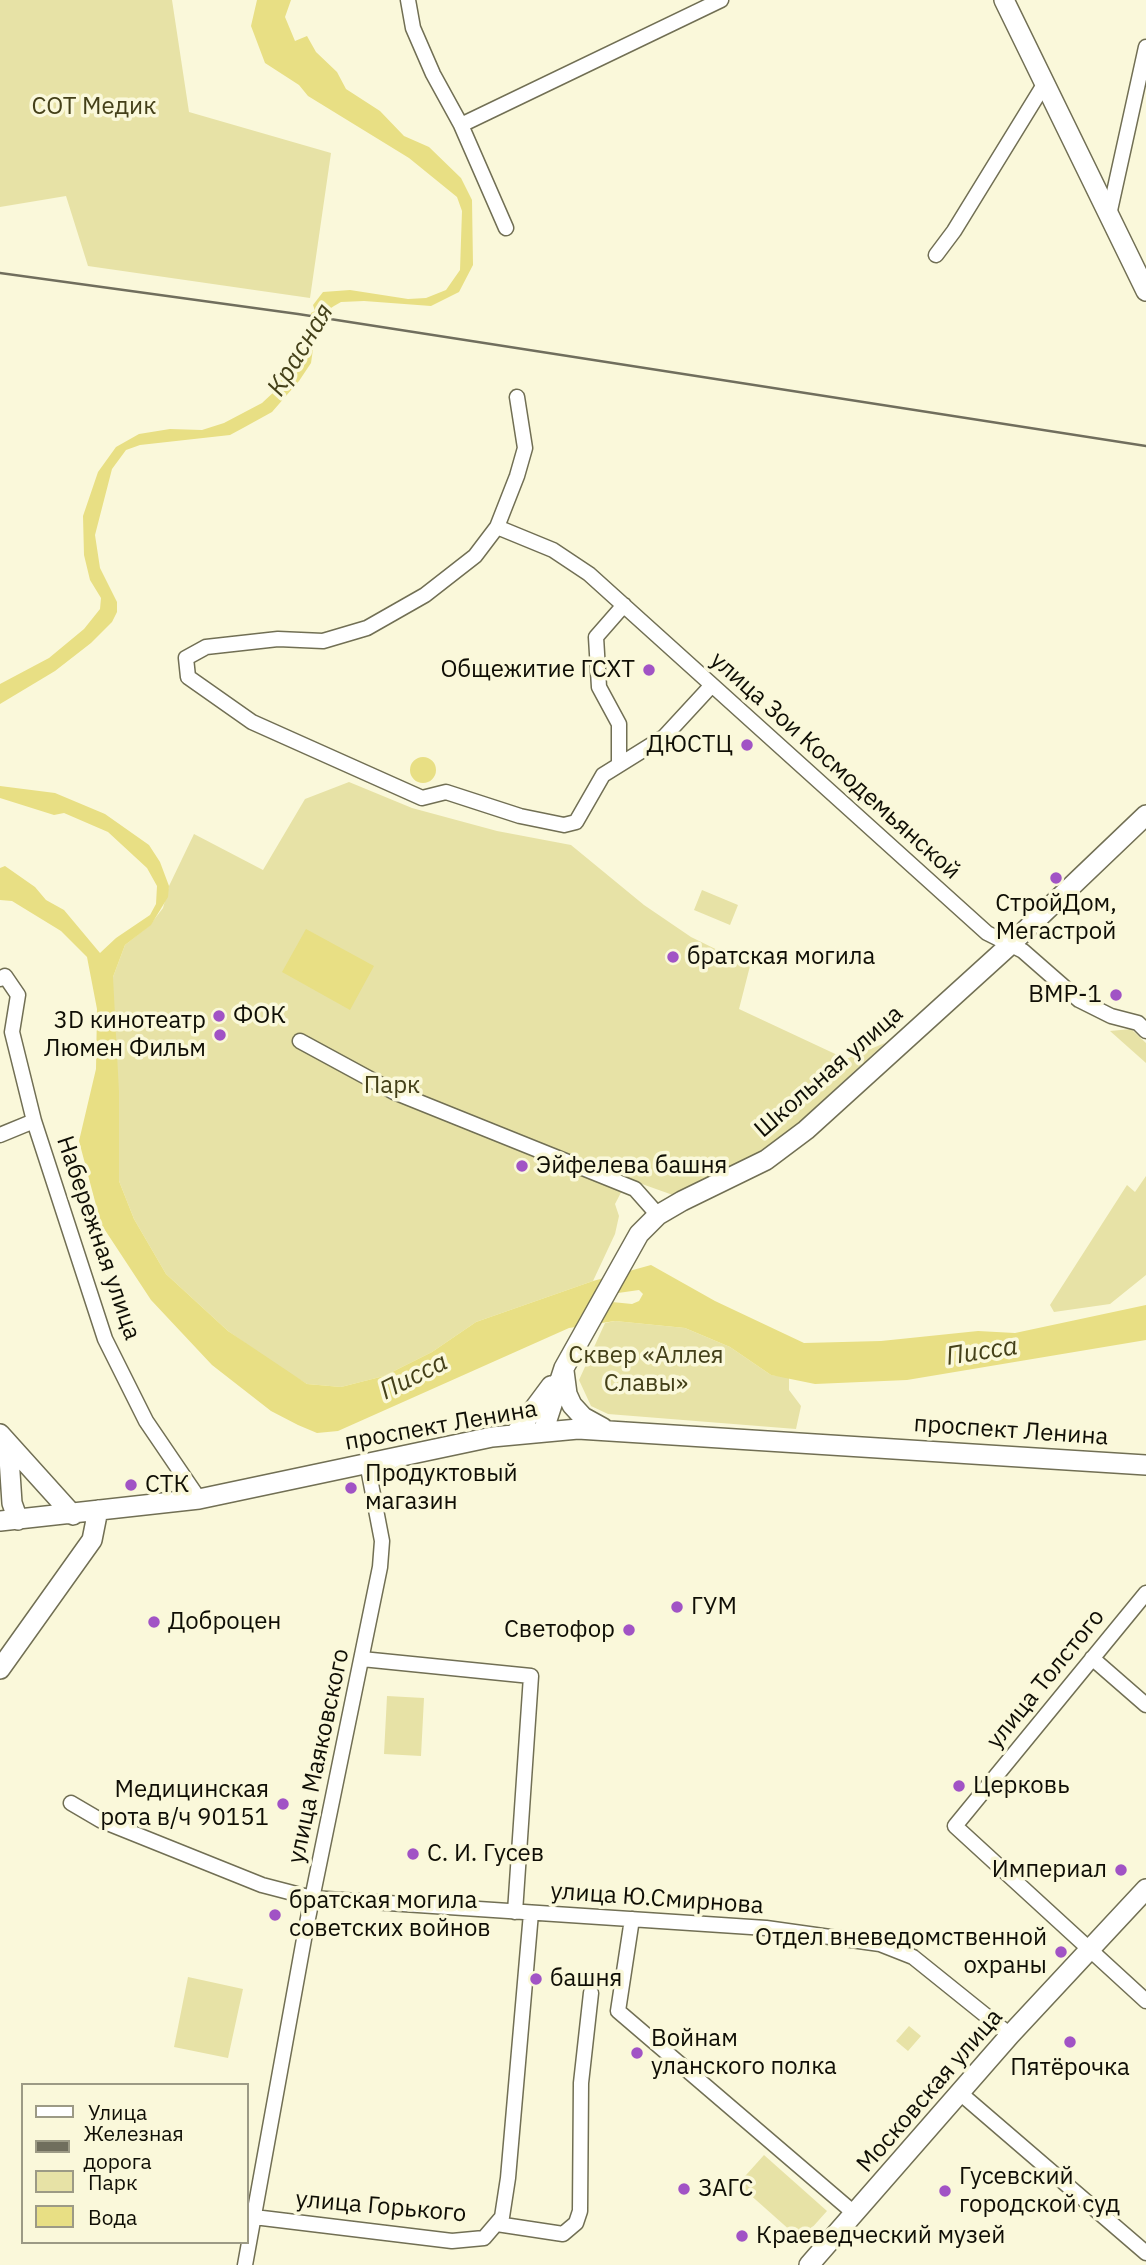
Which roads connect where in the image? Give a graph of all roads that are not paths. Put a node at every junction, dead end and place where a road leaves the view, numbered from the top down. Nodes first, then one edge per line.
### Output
1 (408, 0) edge
2 (721, 0) edge
3 (1004, 0) edge
4 (1146, 47) edge
5 (1045, 83) junction
6 (461, 125) junction
7 (1109, 215) junction
8 (506, 228) dead end
9 (936, 255) dead end
10 (1146, 291) edge
11 (517, 397) dead end
12 (497, 527) junction
13 (624, 606) junction
14 (712, 685) junction
15 (619, 762) junction
16 (1146, 815) edge
17 (1011, 944) junction
18 (3, 978) edge
19 (1146, 1031) edge
20 (300, 1041) dead end
21 (34, 1121) junction
22 (0, 1135) edge
23 (658, 1215) junction
24 (564, 1368) junction
25 (543, 1432) junction
26 (610, 1432) junction
27 (516, 1433) junction
28 (4, 1438) edge
29 (367, 1463) junction
30 (1146, 1465) edge
31 (199, 1499) junction
32 (98, 1510) junction
33 (73, 1515) junction
34 (9, 1521) edge
35 (1146, 1593) edge
36 (1092, 1658) junction
37 (362, 1659) junction
38 (0, 1669) edge
39 (1146, 1705) edge
40 (71, 1802) dead end
41 (1146, 1888) edge
42 (313, 1898) junction
43 (515, 1912) junction
44 (531, 1913) junction
45 (632, 1919) junction
46 (1090, 1951) junction
47 (591, 1993) dead end
48 (1146, 2001) edge
49 (1010, 2035) junction
50 (960, 2093) junction
51 (855, 2213) junction
52 (254, 2217) junction
53 (497, 2224) junction
54 (1146, 2253) edge
55 (245, 2265) edge
56 (809, 2265) edge

1 - 6 street
2 - 6 street
3 - 5 main road
4 - 7 street
5 - 7 main road
5 - 9 street
6 - 8 street
7 - 10 main road
11 - 12 street
12 - 13 street, улица Зои Космодемьянской
12 - 15 street
13 - 14 street, улица Зои Космодемьянской
13 - 15 street
14 - 15 street
14 - 17 street, улица Зои Космодемьянской
16 - 17 main road, Школьная улица
17 - 19 street, улица Зои Космодемьянской
17 - 23 main road, Школьная улица
18 - 21 street, Набережная улица
20 - 23 street
21 - 22 street
21 - 31 street, Набережная улица
23 - 24 main road, Школьная улица
24 - 25 main road, Школьная улица
24 - 26 main road
24 - 27 main road, Школьная улица
25 - 26 main road, проспект Ленина
25 - 27 main road, проспект Ленина
26 - 30 main road, проспект Ленина
27 - 29 main road, проспект Ленина
28 - 33 main road
28 - 34 main road
29 - 31 main road, проспект Ленина
29 - 37 street, улица Маяковского
31 - 32 main road, проспект Ленина
32 - 33 main road, проспект Ленина
32 - 38 main road
33 - 34 main road, проспект Ленина
35 - 36 street, улица Толстого
36 - 39 street
36 - 46 street, улица Толстого
37 - 42 street, улица Маяковского
37 - 43 street
40 - 42 street, улица Ю.Смирнова
41 - 46 main road, Московская улица
42 - 43 street, улица Ю.Смирнова
42 - 52 street, улица Маяковского
43 - 44 street, улица Ю.Смирнова
44 - 45 street, улица Ю.Смирнова
44 - 53 street
45 - 49 street, улица Ю.Смирнова
45 - 51 street
46 - 48 street
46 - 49 main road, Московская улица
47 - 53 street
49 - 50 main road, Московская улица
50 - 51 main road, Московская улица
50 - 54 street
51 - 56 main road, Московская улица
52 - 53 street, улица Горького
52 - 55 street, улица Маяковского

